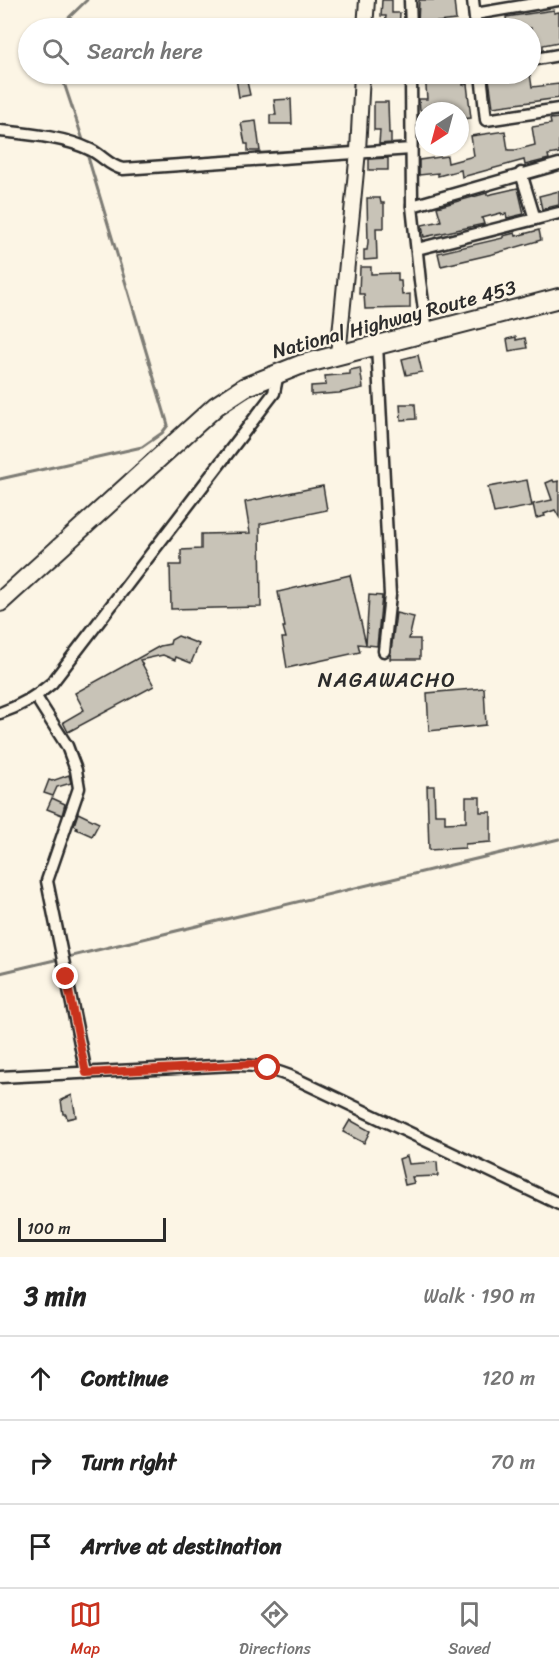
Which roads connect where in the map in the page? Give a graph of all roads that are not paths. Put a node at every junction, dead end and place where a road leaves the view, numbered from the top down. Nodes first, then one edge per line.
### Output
1 (367, 0) edge
2 (410, 0) edge
3 (473, 0) edge
4 (558, 0) edge
5 (475, 14) junction
6 (366, 18) edge
7 (411, 18) edge
8 (475, 18) edge
9 (559, 55) edge
10 (541, 58) edge
11 (361, 84) edge
12 (411, 84) edge
13 (482, 84) edge
14 (559, 109) edge
15 (0, 131) edge
16 (411, 148) junction
17 (358, 151) junction
18 (559, 164) edge
19 (521, 173) junction
20 (412, 206) junction
21 (559, 213) edge
22 (535, 219) junction
23 (417, 249) junction
24 (559, 298) edge
25 (428, 331) junction
26 (377, 345) junction
27 (339, 355) junction
28 (279, 372) junction
29 (0, 602) edge
30 (384, 651) dead end
31 (36, 697) junction
32 (0, 713) edge
33 (86, 1073) junction
34 (0, 1077) edge
35 (559, 1204) edge

1 - 6 street
2 - 7 street
3 - 5 street
4 - 5 street
5 - 8 street
9 - 10 street
11 - 17 street
12 - 16 street
13 - 14 street
15 - 17 street
16 - 17 street
16 - 20 street
17 - 27 street
18 - 19 street
19 - 20 street
19 - 22 street
20 - 23 street
21 - 22 street
22 - 23 street
23 - 25 street
24 - 25 highway, National Highway Route 453
25 - 26 highway, National Highway Route 453
26 - 27 highway, National Highway Route 453
26 - 30 street
27 - 28 highway, National Highway Route 453
28 - 29 highway, National Highway Route 453
28 - 31 street
31 - 32 street
31 - 33 street
33 - 34 street
33 - 35 street

